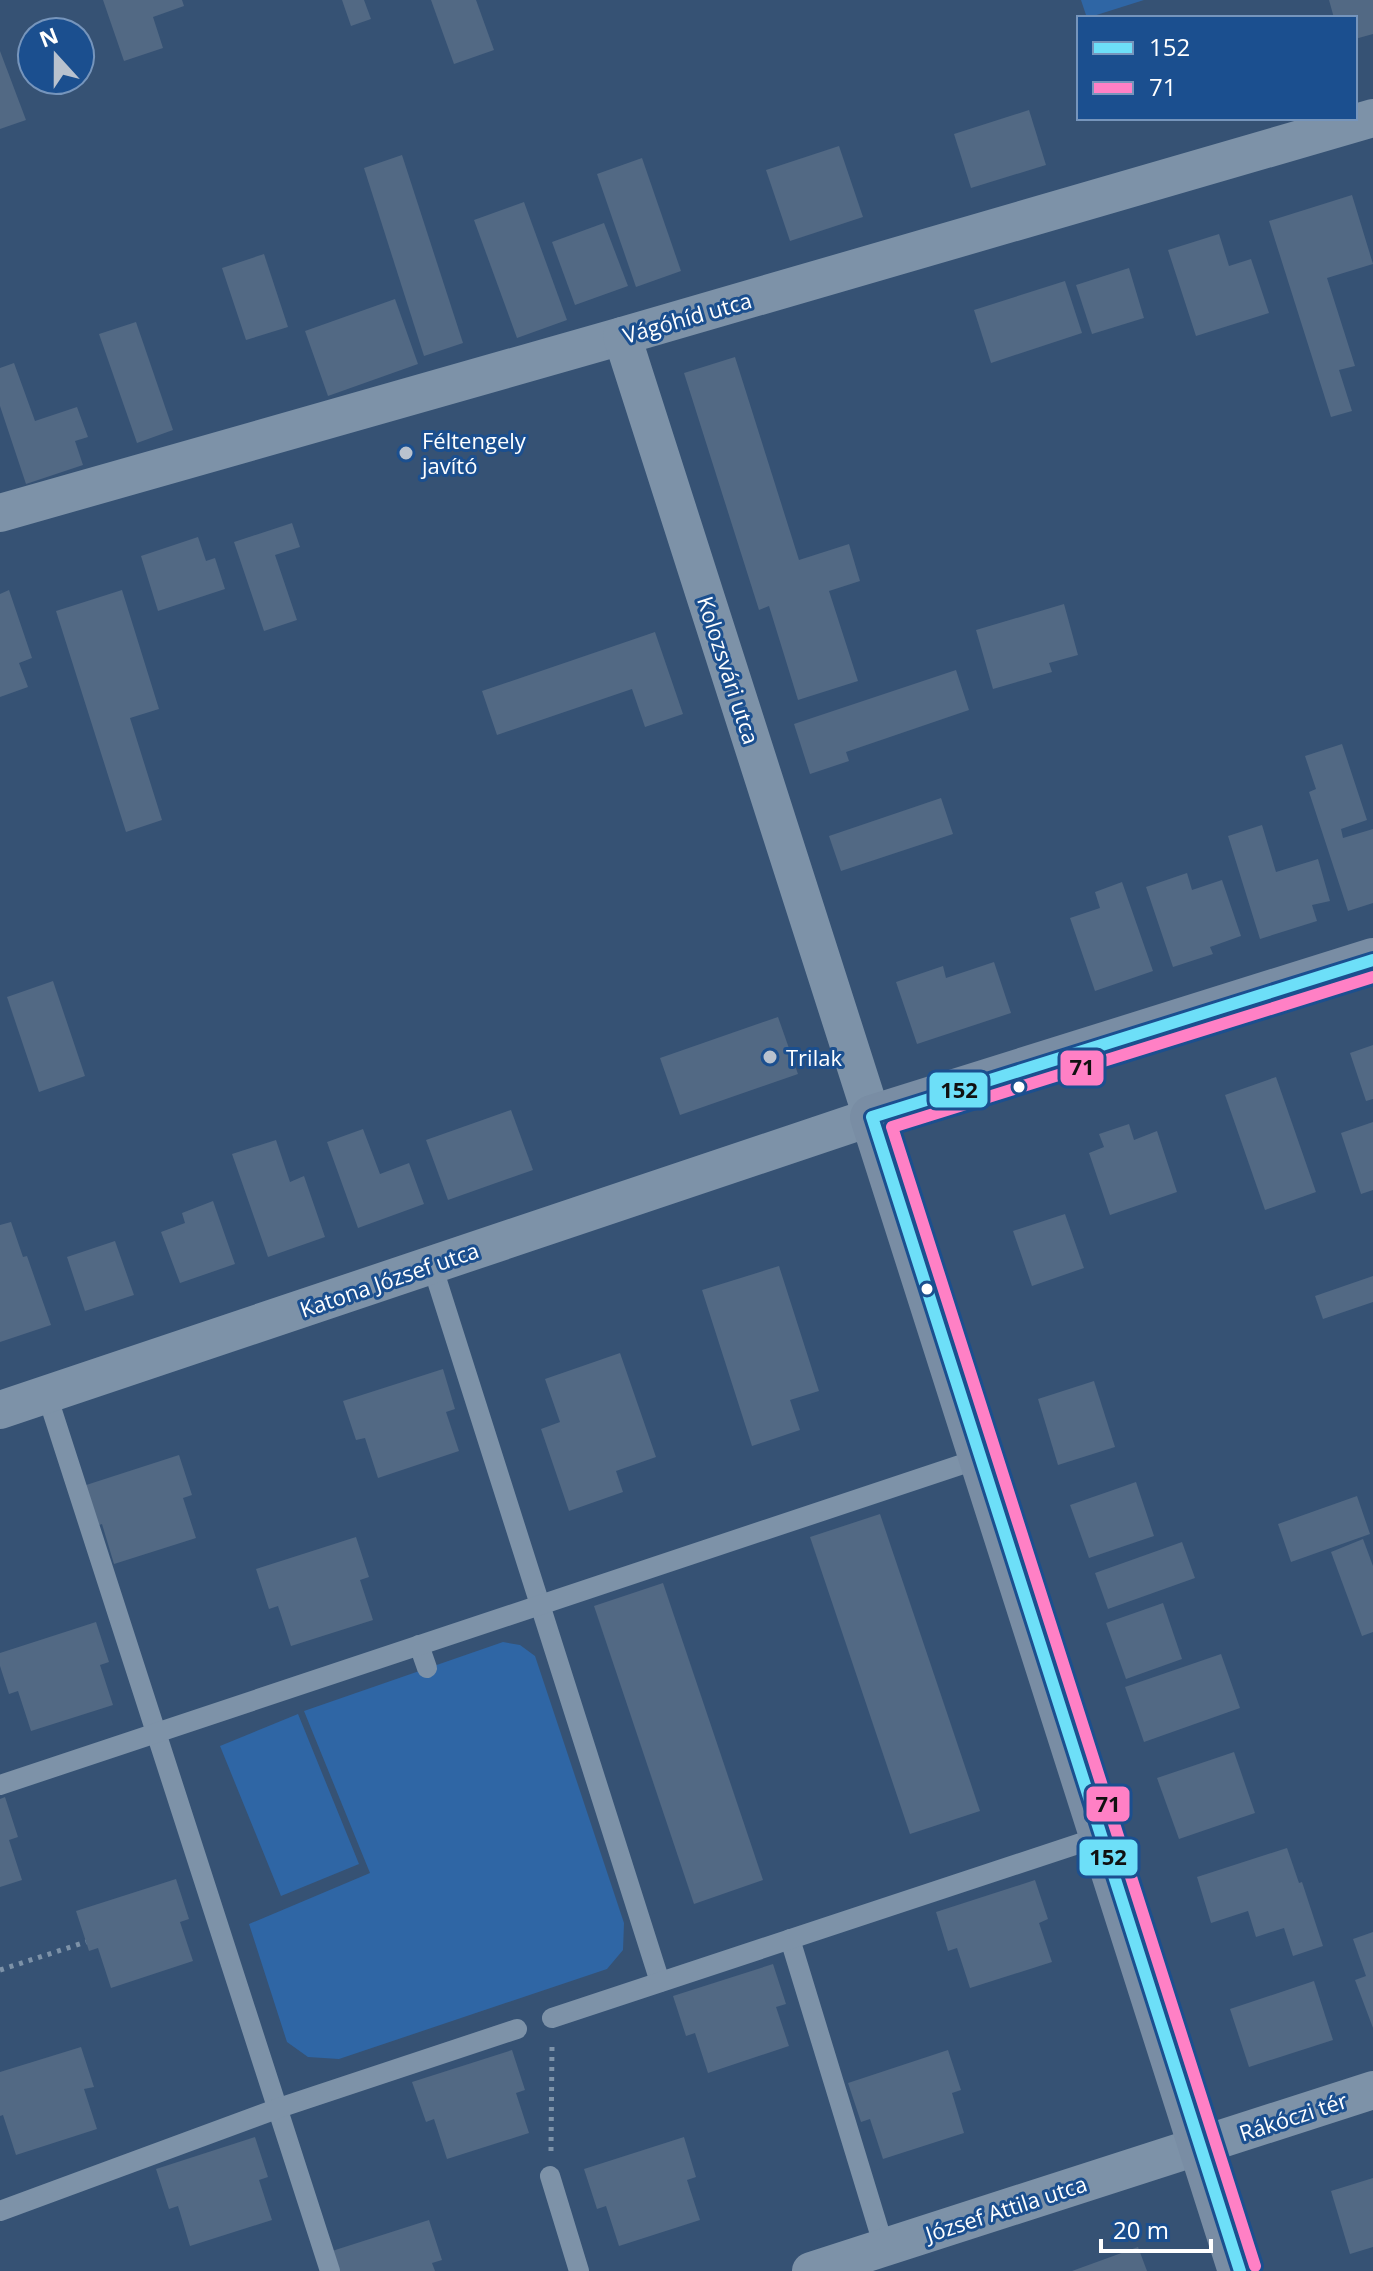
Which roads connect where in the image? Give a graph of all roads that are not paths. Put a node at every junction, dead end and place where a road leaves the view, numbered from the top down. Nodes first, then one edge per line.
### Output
1 (1373, 118) edge
2 (622, 336) junction
3 (0, 513) edge
4 (1373, 960) edge
5 (872, 1117) junction
6 (432, 1265) junction
7 (47, 1395) junction
8 (0, 1410) edge
9 (981, 1458) junction
10 (540, 1605) junction
11 (419, 1645) junction
12 (427, 1668) dead end
13 (157, 1733) junction
14 (0, 1785) edge
15 (1102, 1836) junction
16 (790, 1939) junction
17 (660, 1982) junction
18 (552, 2018) road end
19 (517, 2029) dead end
20 (1373, 2090) edge
21 (279, 2108) junction
22 (1201, 2146) junction
23 (550, 2176) road end
24 (0, 2211) edge
25 (884, 2247) junction
26 (330, 2271) edge
27 (579, 2271) edge
28 (811, 2271) edge
29 (1240, 2271) edge

1 - 2 street, Vágóhíd utca
2 - 3 street, Vágóhíd utca
2 - 5 street, Kolozsvári utca
4 - 5 street, Katona József utca
5 - 6 street, Katona József utca
5 - 9 street, Kolozsvári utca
6 - 7 street, Katona József utca
6 - 10 lane
7 - 8 street, Katona József utca
7 - 13 lane
9 - 10 lane
9 - 15 street, Kolozsvári utca
10 - 11 lane
10 - 17 lane
11 - 12 lane
11 - 13 lane
13 - 14 lane
13 - 21 lane
15 - 16 lane
15 - 22 street, Kolozsvári utca
16 - 17 lane
16 - 25 lane
17 - 18 lane
19 - 21 lane
20 - 22 street, Rákóczi tér
21 - 24 lane
21 - 26 lane
22 - 25 street, József Attila utca
22 - 29 street
23 - 27 lane
25 - 28 street, József Attila utca

